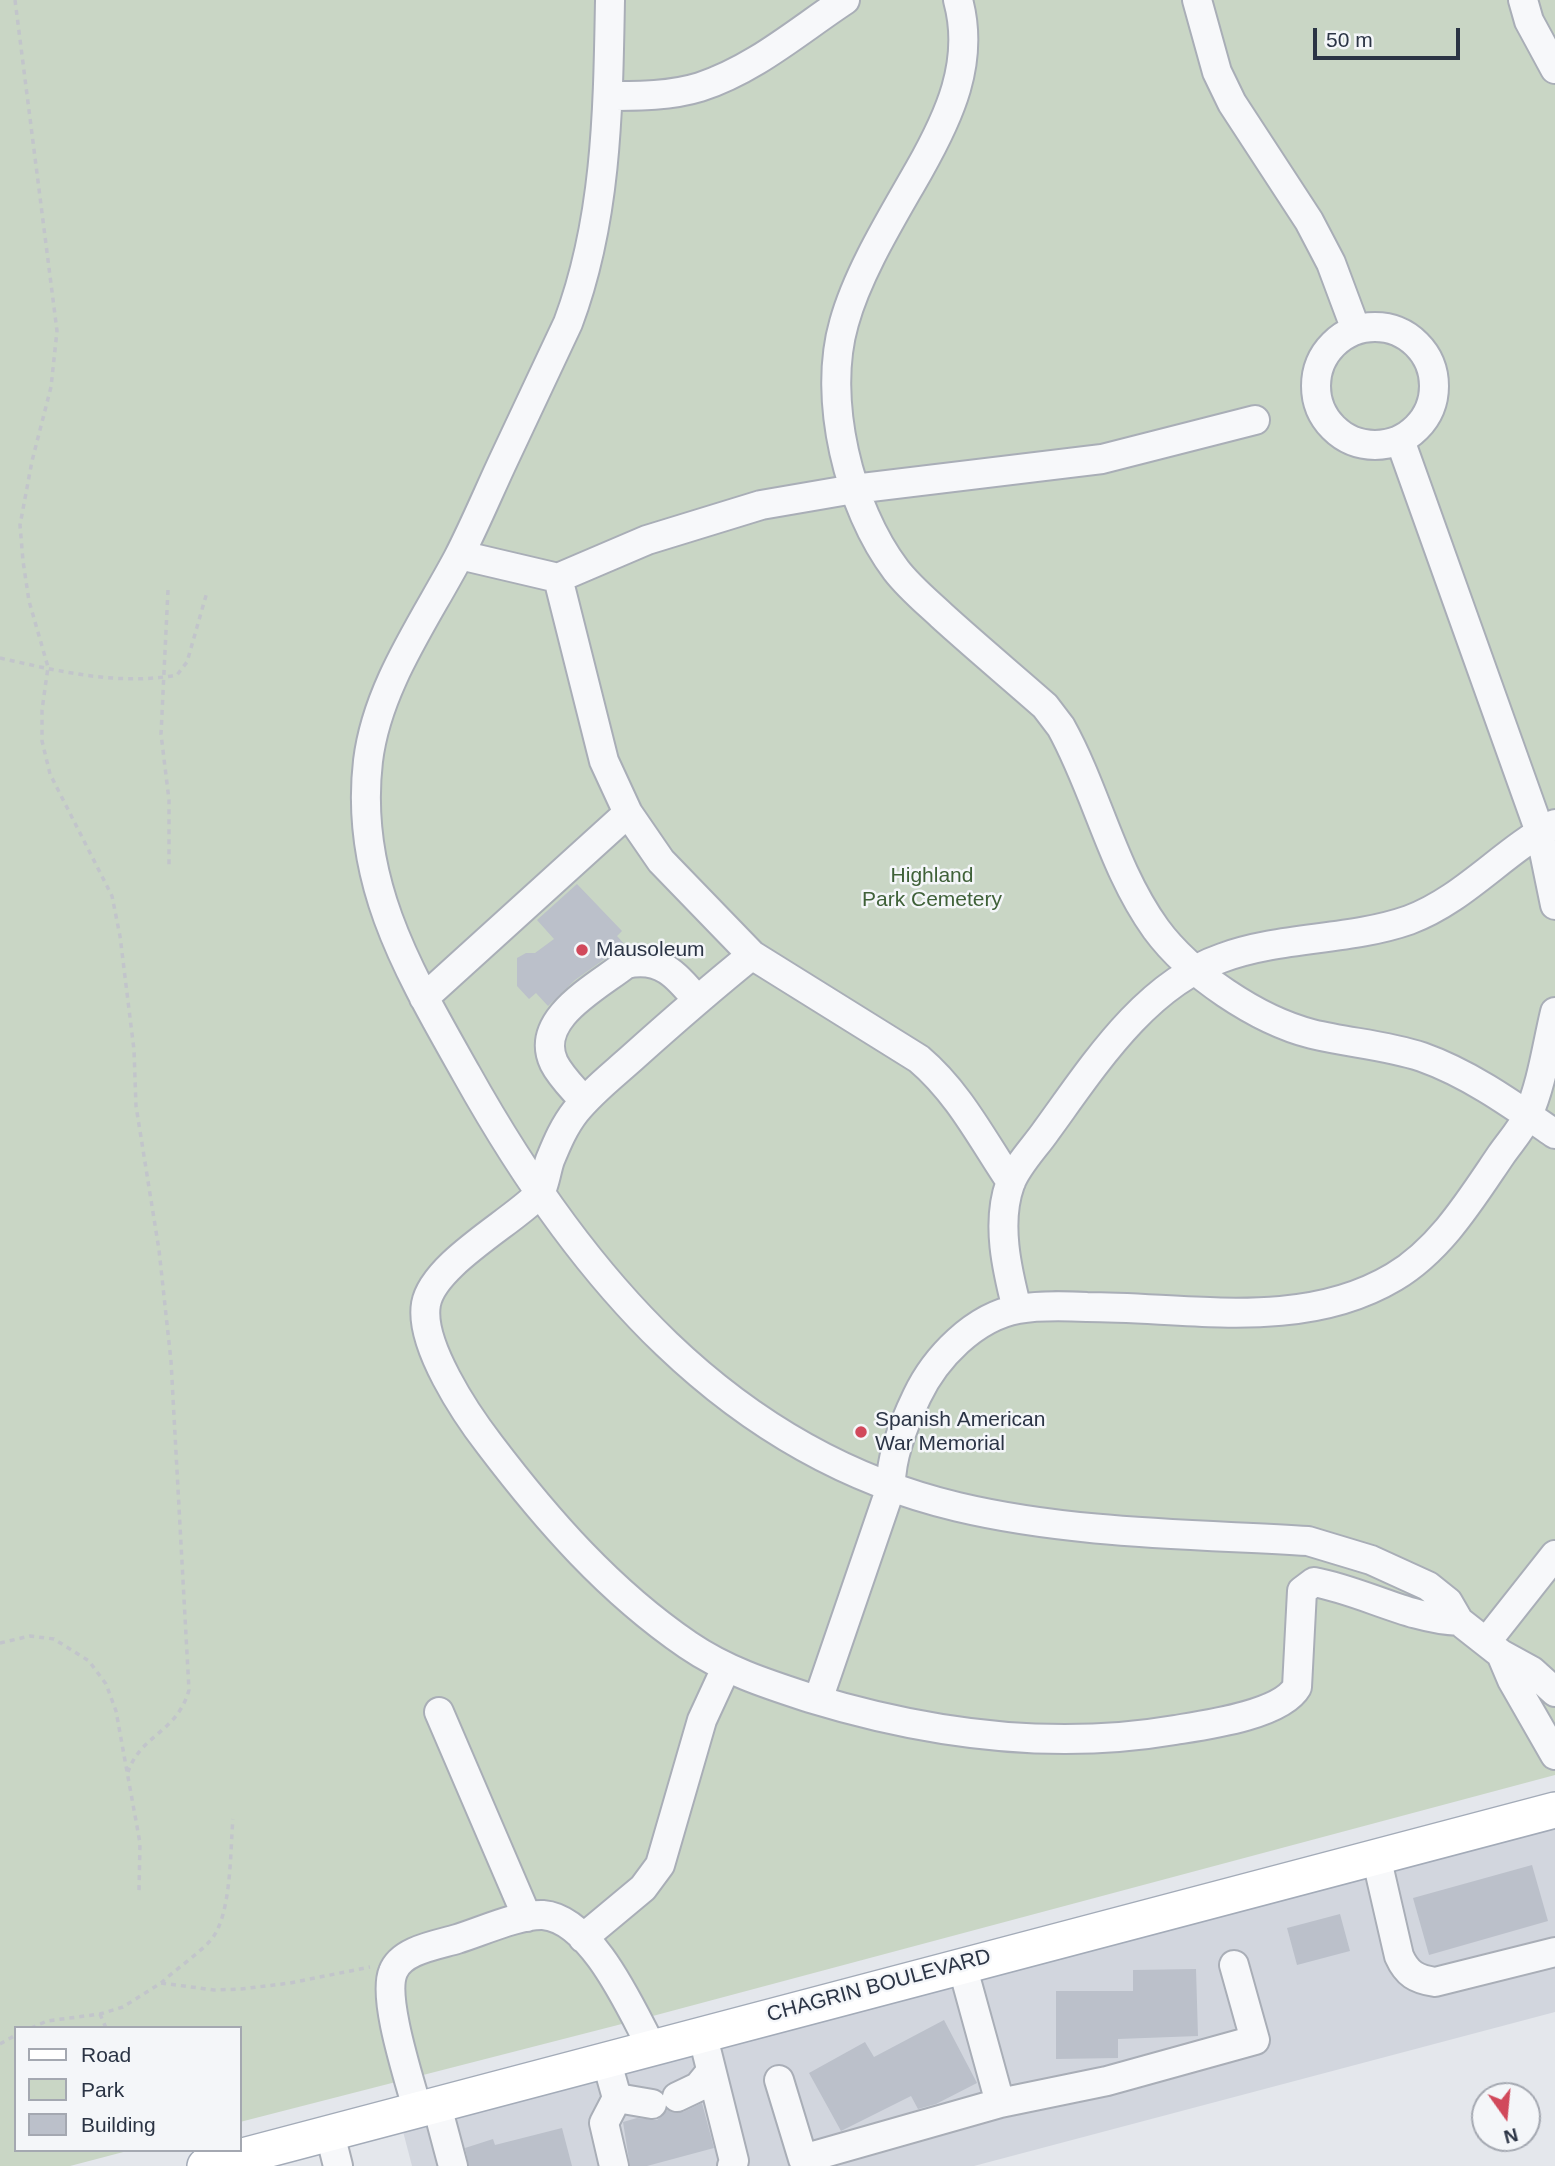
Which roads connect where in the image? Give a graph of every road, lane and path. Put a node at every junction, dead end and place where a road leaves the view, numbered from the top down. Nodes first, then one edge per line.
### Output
1 (15, 0) edge
2 (610, 0) edge
3 (845, 0) edge
4 (958, 0) edge
5 (1196, 0) edge
6 (1523, 0) edge
7 (1555, 69) edge
8 (608, 96) junction
9 (1356, 330) junction
10 (1255, 420) dead end
11 (1401, 440) junction
12 (854, 489) junction
13 (460, 555) junction
14 (558, 578) junction
15 (168, 590) dead end
16 (206, 592) dead end
17 (0, 658) edge
18 (48, 667) junction
19 (162, 678) junction
20 (628, 813) junction
21 (1548, 828) edge
22 (169, 869) dead end
23 (1555, 905) edge
24 (752, 955) junction
25 (1196, 972) junction
26 (424, 998) junction
27 (697, 1000) junction
28 (1555, 1012) edge
29 (584, 1101) junction
30 (1528, 1115) junction
31 (1555, 1134) edge
32 (1555, 1154) edge
33 (1011, 1182) junction
34 (541, 1192) junction
35 (1017, 1309) junction
36 (891, 1487) junction
37 (1555, 1555) edge
38 (1459, 1621) junction
39 (0, 1643) edge
40 (1494, 1648) junction
41 (726, 1668) junction
42 (1555, 1692) edge
43 (817, 1700) junction
44 (439, 1712) dead end
45 (1555, 1755) edge
46 (128, 1772) junction
47 (1555, 1810) edge
48 (233, 1819) dead end
49 (1376, 1856) junction
50 (139, 1892) dead end
51 (527, 1917) junction
52 (583, 1938) junction
53 (1555, 1952) edge
54 (961, 1965) junction
55 (1234, 1965) dead end
56 (393, 1970) junction
57 (161, 1983) junction
58 (100, 2014) junction
59 (36, 2026) edge
60 (105, 2026) edge
61 (702, 2033) junction
62 (651, 2046) junction
63 (606, 2059) junction
64 (711, 2071) junction
65 (779, 2080) dead end
66 (617, 2098) junction
67 (1000, 2103) junction
68 (427, 2109) junction
69 (334, 2150) edge
70 (205, 2166) edge
71 (453, 2166) edge
72 (614, 2166) edge
73 (732, 2166) edge

1 - 18 path
2 - 8 lane
3 - 8 lane
4 - 12 lane
5 - 9 lane
6 - 7 lane
8 - 13 lane
9 - 11 lane
9 - 11 lane
10 - 12 lane
11 - 21 lane
12 - 14 lane
12 - 25 lane
13 - 14 lane
13 - 26 lane
14 - 20 lane
15 - 19 path
16 - 19 path
17 - 18 path
18 - 19 path
18 - 46 path
19 - 22 path
20 - 24 lane
20 - 26 lane
21 - 23 lane
21 - 25 lane
24 - 27 lane
24 - 33 lane
25 - 30 lane
25 - 33 lane
26 - 34 lane
27 - 29 lane
27 - 29 lane
28 - 30 lane
29 - 34 lane
30 - 31 lane
30 - 32 lane
30 - 35 lane
33 - 35 lane
34 - 36 lane
34 - 41 lane
35 - 36 lane
36 - 38 lane
36 - 43 lane
37 - 40 lane
38 - 40 lane
38 - 43 lane
39 - 46 path
40 - 42 lane
40 - 45 lane
41 - 43 lane
41 - 52 lane
44 - 51 lane
46 - 50 path
47 - 49 main road, CHAGRIN BOULEVARD
48 - 57 path
49 - 53 lane
49 - 54 main road, CHAGRIN BOULEVARD
51 - 52 lane
51 - 56 lane
52 - 62 lane
54 - 61 main road, CHAGRIN BOULEVARD
54 - 67 lane
55 - 67 lane
56 - 57 path
56 - 68 lane
57 - 58 path
58 - 59 path
58 - 60 path
61 - 62 main road, CHAGRIN BOULEVARD
61 - 64 lane
62 - 63 main road, CHAGRIN BOULEVARD
63 - 66 lane
63 - 68 main road, CHAGRIN BOULEVARD
64 - 66 lane
64 - 73 lane
65 - 67 lane
66 - 72 lane
68 - 69 main road, CHAGRIN BOULEVARD
68 - 71 lane
69 - 70 main road, CHAGRIN BOULEVARD

